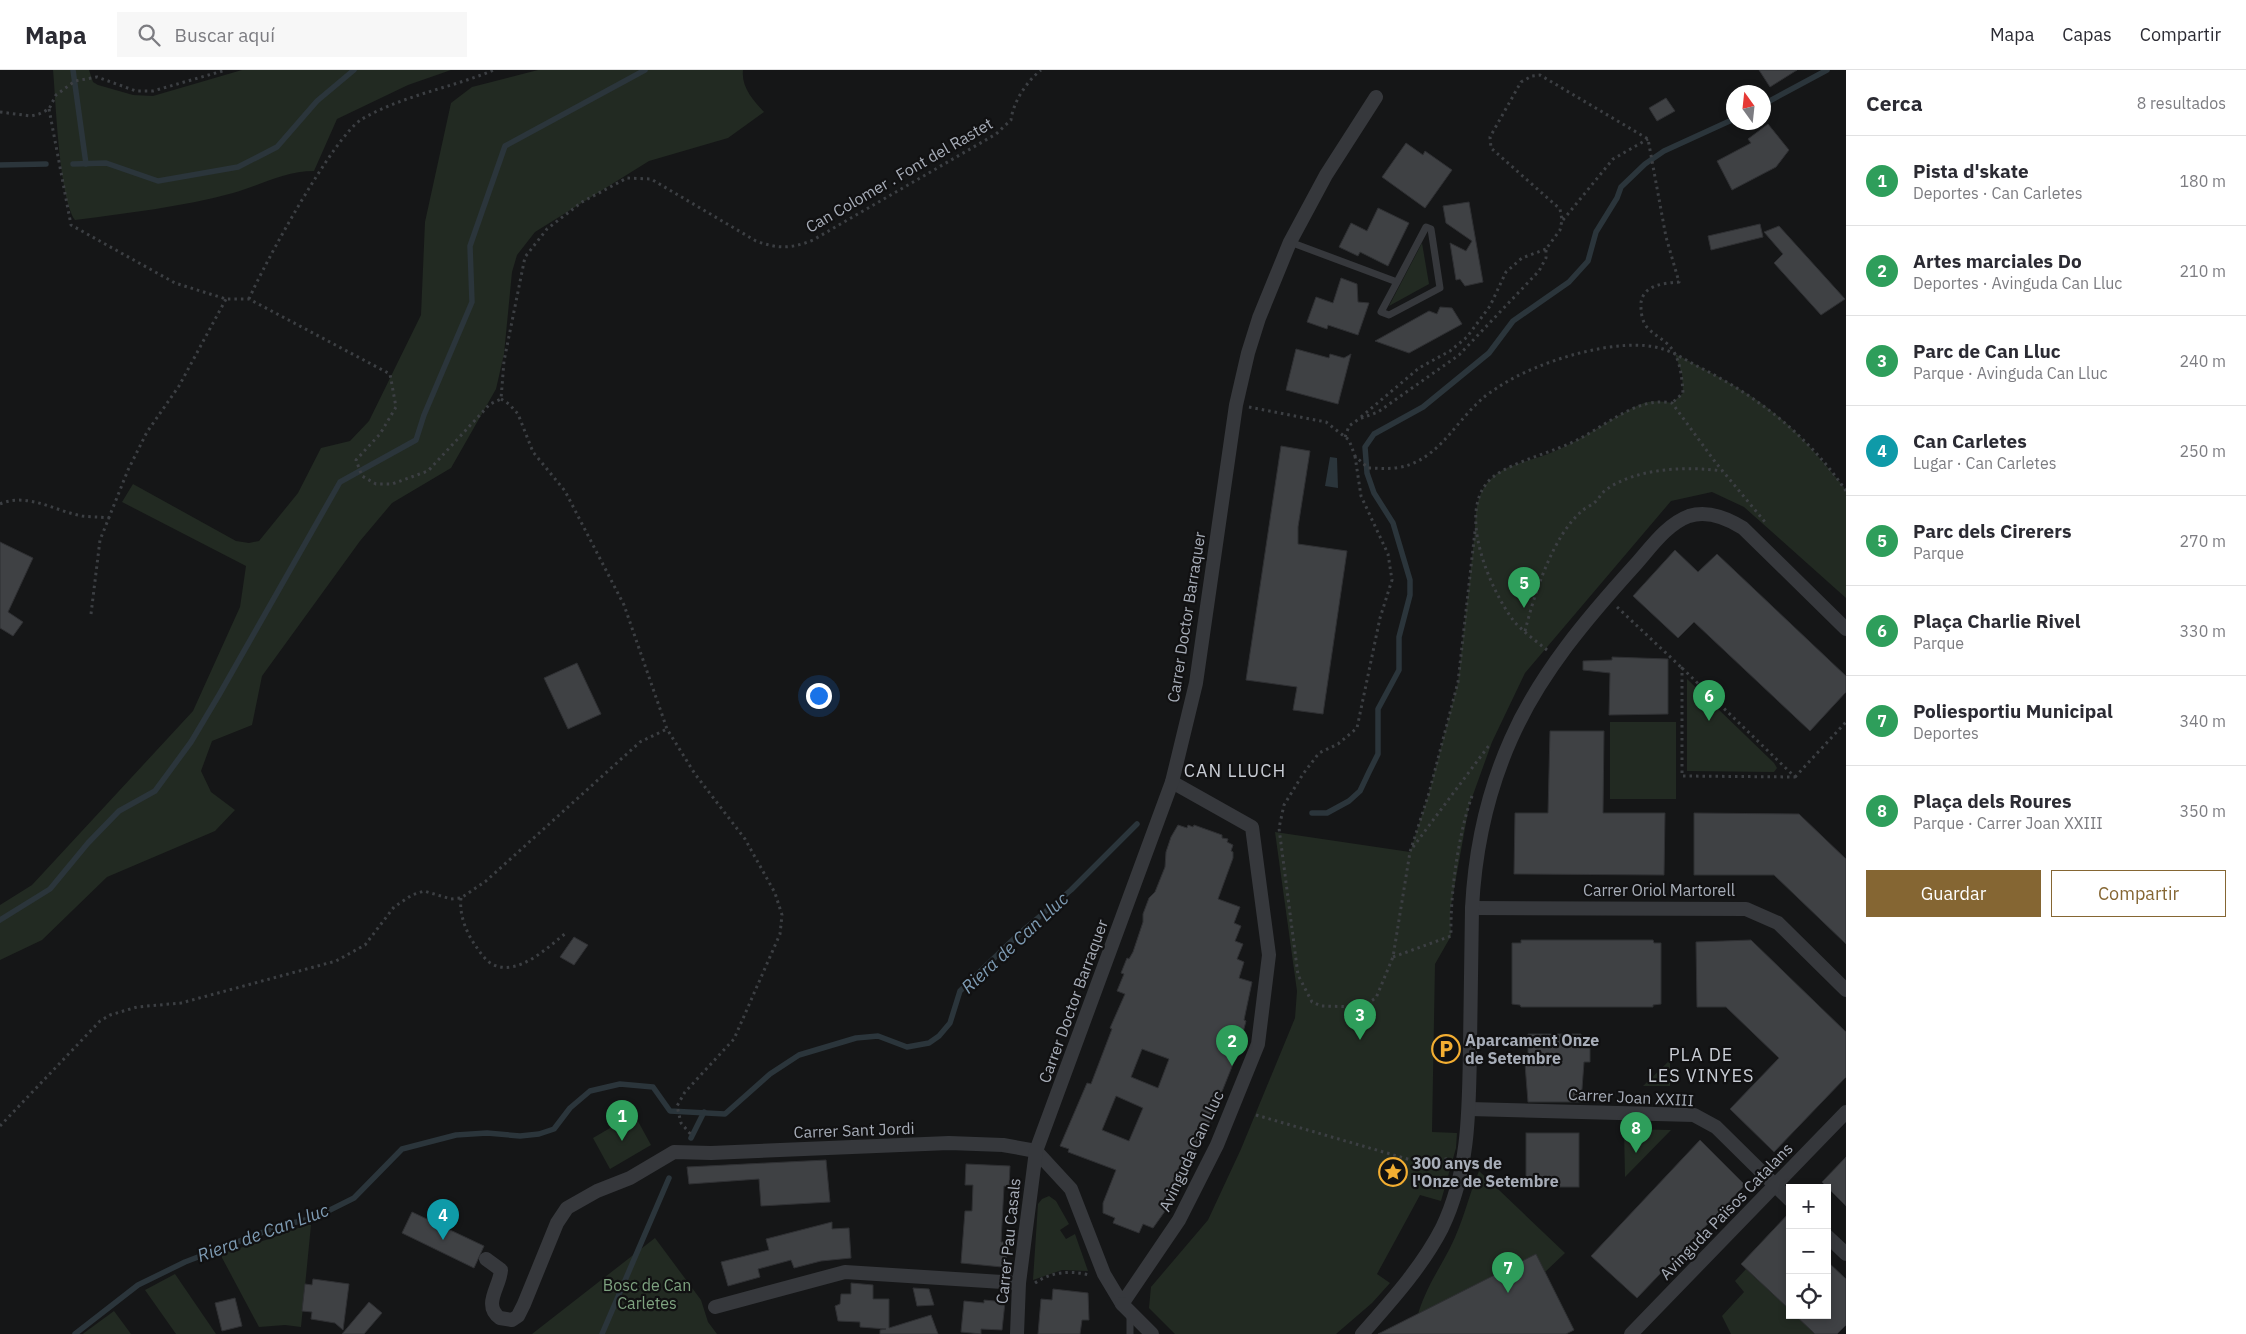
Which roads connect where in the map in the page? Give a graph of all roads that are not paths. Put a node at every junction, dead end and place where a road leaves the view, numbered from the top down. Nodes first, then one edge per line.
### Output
1 (1376, 97) dead end
2 (1290, 242) junction
3 (1396, 282) junction
4 (1846, 629) edge
5 (1172, 782) junction
6 (1472, 908) junction
7 (1846, 990) edge
8 (1469, 1109) junction
9 (1846, 1112) edge
10 (1036, 1151) junction
11 (1775, 1186) junction
12 (1786, 1196) edge
13 (1831, 1240) edge
14 (1846, 1254) edge
15 (486, 1259) dead end
16 (1025, 1285) junction
17 (715, 1307) dead end
18 (1126, 1308) junction
19 (1017, 1334) edge
20 (1130, 1334) edge
21 (1152, 1334) edge
22 (1362, 1334) edge
23 (1631, 1334) edge

1 - 2 street, Carrer Doctor Barraquer
2 - 3 lane
2 - 5 street, Carrer Doctor Barraquer
3 - 3 lane
4 - 6 street
5 - 10 street, Carrer Doctor Barraquer
5 - 18 street, Avinguda Can Lluc
6 - 7 street, Carrer Oriol Martorell
6 - 8 street
8 - 11 street, Carrer Joan XXIII
8 - 22 street
9 - 11 street, Avinguda Països Catalans
10 - 15 street, Carrer Sant Jordi
10 - 16 street, Carrer Pau Casals
10 - 18 street
11 - 12 street, Carrer Joan XXIII
11 - 23 street, Avinguda Països Catalans
13 - 14 street
16 - 17 street
16 - 19 street, Carrer Pau Casals
18 - 20 lane
18 - 21 street

